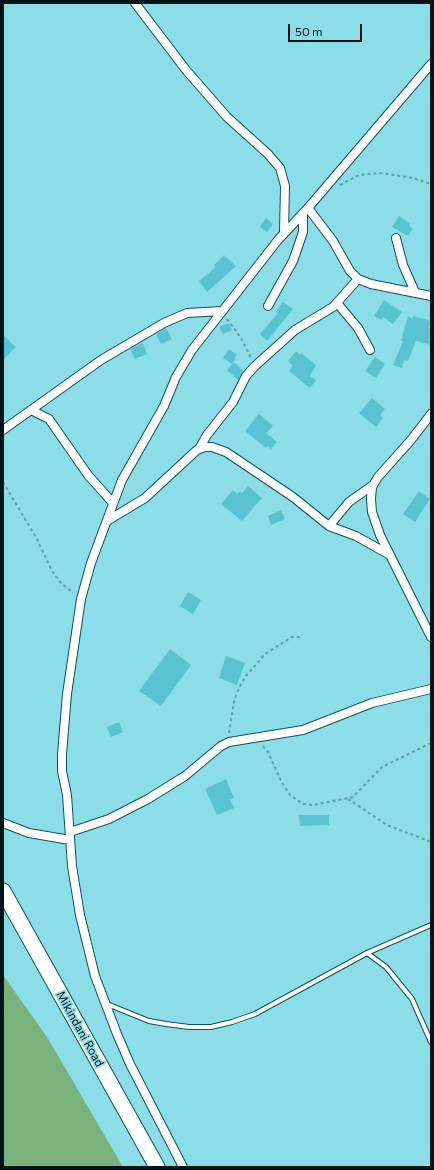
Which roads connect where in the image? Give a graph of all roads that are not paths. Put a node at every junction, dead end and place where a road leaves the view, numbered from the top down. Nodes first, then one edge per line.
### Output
1 (135, 3) edge
2 (431, 64) edge
3 (306, 211) junction
4 (284, 232) junction
5 (396, 238) dead end
6 (358, 279) junction
7 (415, 292) junction
8 (431, 296) edge
9 (337, 303) junction
10 (268, 306) dead end
11 (222, 311) junction
12 (370, 350) dead end
13 (31, 410) junction
14 (431, 414) edge
15 (3, 430) edge
16 (199, 449) junction
17 (374, 484) junction
18 (112, 502) junction
19 (107, 522) junction
20 (329, 526) junction
21 (388, 554) junction
22 (431, 637) edge
23 (431, 689) edge
24 (3, 816) edge
25 (3, 823) edge
26 (11, 825) junction
27 (70, 836) junction
28 (3, 891) edge
29 (431, 925) edge
30 (367, 954) junction
31 (104, 1003) junction
32 (431, 1042) edge
33 (157, 1167) edge
34 (184, 1167) edge

1 - 4 street
2 - 3 street
3 - 4 street
3 - 6 street
3 - 10 street
4 - 11 street
5 - 7 street
6 - 7 street
6 - 9 street
7 - 8 street
9 - 12 street
9 - 16 street
11 - 13 street
11 - 18 street
13 - 15 street
13 - 18 street
14 - 17 street
16 - 19 street
16 - 20 street
17 - 20 street
17 - 21 street
18 - 19 street
19 - 27 street
20 - 21 street
21 - 22 street
23 - 27 street
24 - 26 street
25 - 26 street
26 - 27 street
27 - 31 street
28 - 33 highway, Mikindani Road
29 - 30 lane
30 - 31 lane
30 - 32 lane
31 - 34 street

